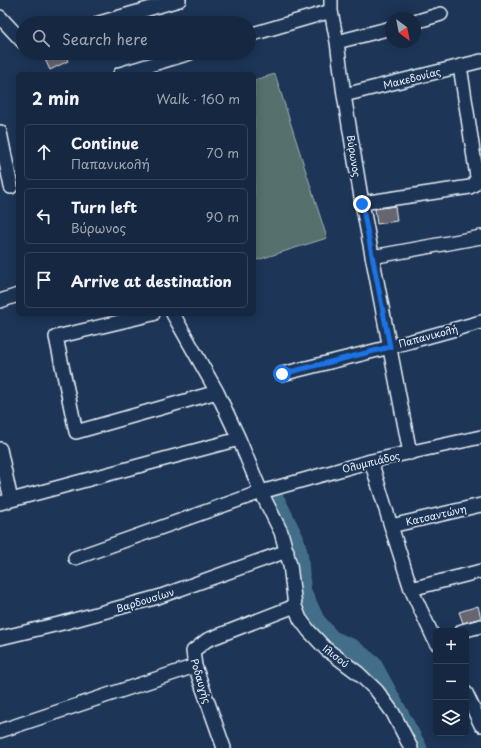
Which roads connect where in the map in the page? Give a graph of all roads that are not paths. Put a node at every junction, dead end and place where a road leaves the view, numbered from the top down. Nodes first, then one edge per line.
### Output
1 (179, 0) edge
2 (331, 4) edge
3 (441, 14) dead end
4 (123, 16) edge
5 (0, 17) edge
6 (421, 20) edge
7 (385, 30) edge
8 (256, 32) edge
9 (16, 34) edge
10 (337, 42) junction
11 (167, 60) edge
12 (481, 61) edge
13 (460, 66) junction
14 (127, 72) edge
15 (344, 95) junction
16 (0, 132) edge
17 (10, 188) edge
18 (362, 204) junction
19 (481, 237) edge
20 (372, 257) junction
21 (16, 297) edge
22 (0, 301) edge
23 (145, 316) edge
24 (174, 316) edge
25 (481, 322) edge
26 (390, 347) junction
27 (282, 374) dead end
28 (217, 392) junction
29 (481, 437) edge
30 (239, 439) junction
31 (0, 449) edge
32 (410, 453) junction
33 (371, 461) junction
34 (262, 492) junction
35 (5, 502) edge
36 (481, 505) edge
37 (391, 526) junction
38 (287, 551) junction
39 (75, 558) dead end
40 (481, 570) edge
41 (411, 589) junction
42 (295, 606) junction
43 (481, 626) edge
44 (469, 629) edge
45 (433, 636) edge
46 (0, 638) edge
47 (195, 666) junction
48 (469, 699) edge
49 (481, 725) edge
50 (0, 731) edge
51 (224, 748) edge
52 (411, 748) edge

1 - 4 street
2 - 8 street
2 - 10 street, Βύρωνος
3 - 6 street
5 - 9 street
7 - 10 street
10 - 15 street, Βύρωνος
11 - 14 street
12 - 13 street, Μακεδονίας
13 - 15 street, Μακεδονίας
13 - 18 street
15 - 18 street, Βύρωνος
16 - 17 street
18 - 20 street, Βύρωνος
19 - 20 street
20 - 26 street, Βύρωνος
21 - 22 street
23 - 28 street
24 - 28 street, Ιλισού
25 - 26 street, Παπανικολή
26 - 27 street, Παπανικολή
26 - 32 street, Βύρωνος
28 - 30 street, Ιλισού
29 - 32 street, Ολυμπιάδος
30 - 34 street, Ιλισού
30 - 35 street
31 - 35 street
32 - 33 street, Ολυμπιάδος
33 - 34 street, Ολυμπιάδος
33 - 37 street
34 - 38 street, Ιλισού
34 - 39 street, Ολυμπιάδος
36 - 37 street, Κατσαντώνη
37 - 41 street
38 - 42 street, Ιλισού
38 - 46 street, Βαρδουσίων
40 - 41 street
41 - 45 street
42 - 47 street, Ροδαυγής
42 - 52 street, Ιλισού
43 - 44 street
47 - 50 street
47 - 51 street, Ροδαυγής
48 - 49 street

